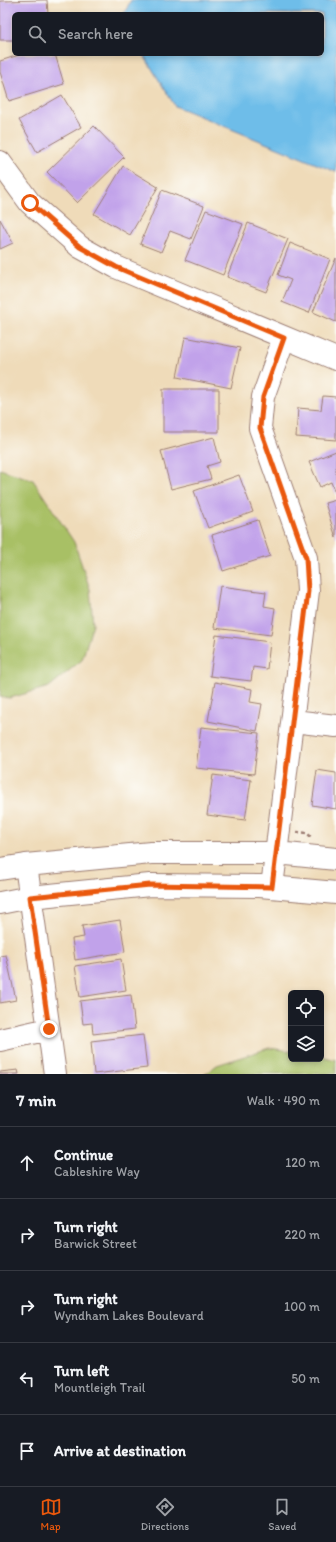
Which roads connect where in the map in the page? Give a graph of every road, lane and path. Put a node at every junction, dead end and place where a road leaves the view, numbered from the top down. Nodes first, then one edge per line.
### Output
1 (0, 162) edge
2 (284, 338) junction
3 (336, 359) edge
4 (293, 721) junction
5 (336, 726) edge
6 (302, 833) dead end
7 (307, 833) dead end
8 (276, 853) junction
9 (336, 859) edge
10 (26, 864) junction
11 (0, 869) edge
12 (272, 887) junction
13 (336, 893) edge
14 (30, 897) junction
15 (0, 903) edge
16 (49, 1029) junction
17 (0, 1040) edge
18 (55, 1074) edge

1 - 2 street
2 - 3 street
2 - 4 street
4 - 5 street
4 - 8 street
6 - 7 path
8 - 9 street
8 - 10 street
8 - 12 street
10 - 11 street
10 - 14 street
12 - 13 street
12 - 14 street
14 - 15 street
14 - 16 street
16 - 17 street
16 - 18 street

